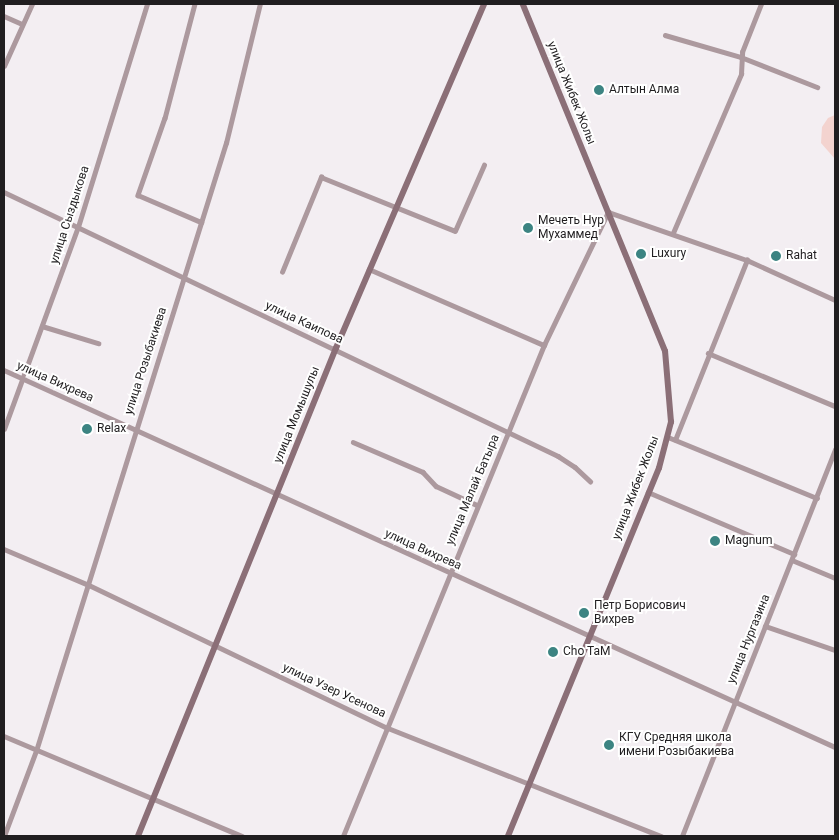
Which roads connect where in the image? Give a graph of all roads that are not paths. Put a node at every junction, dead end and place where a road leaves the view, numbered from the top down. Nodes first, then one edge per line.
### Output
1 (32, 4) edge
2 (146, 4) edge
3 (195, 4) edge
4 (260, 4) edge
5 (484, 4) edge
6 (523, 4) edge
7 (761, 4) edge
8 (4, 16) edge
9 (22, 24) junction
10 (665, 35) dead end
11 (741, 57) junction
12 (4, 66) edge
13 (817, 87) dead end
14 (484, 165) dead end
15 (4, 192) edge
16 (397, 207) junction
17 (608, 212) junction
18 (201, 222) junction
19 (78, 228) junction
20 (673, 233) junction
21 (747, 260) junction
22 (370, 269) junction
23 (282, 272) dead end
24 (184, 279) junction
25 (835, 300) edge
26 (42, 326) junction
27 (98, 343) dead end
28 (544, 346) junction
29 (336, 348) junction
30 (708, 353) junction
31 (4, 370) edge
32 (22, 378) junction
33 (835, 406) edge
34 (135, 428) junction
35 (4, 429) edge
36 (508, 432) junction
37 (672, 439) junction
38 (353, 442) dead end
39 (835, 449) edge
40 (590, 482) dead end
41 (648, 492) junction
42 (277, 496) junction
43 (817, 498) junction
44 (477, 505) junction
45 (4, 549) edge
46 (794, 554) junction
47 (792, 560) junction
48 (449, 573) junction
49 (835, 578) edge
50 (89, 585) junction
51 (765, 626) junction
52 (591, 636) junction
53 (214, 646) junction
54 (835, 650) edge
55 (736, 700) junction
56 (388, 728) junction
57 (4, 736) edge
58 (835, 746) edge
59 (36, 751) junction
60 (528, 784) junction
61 (153, 799) junction
62 (4, 836) edge
63 (138, 836) edge
64 (242, 836) edge
65 (343, 836) edge
66 (508, 836) edge
67 (662, 836) edge
68 (682, 836) edge

1 - 9 street
2 - 19 street, улица Сыздыкова
3 - 18 street
4 - 18 street, улица Розыбакиева
5 - 16 street, улица Момышулы
6 - 17 street, улица Жибек Жолы
7 - 11 street
8 - 9 street
9 - 12 street
10 - 11 street
11 - 13 street
11 - 20 street
14 - 16 street
15 - 19 street, улица Каипова
16 - 22 street, улица Момышулы
16 - 23 street
17 - 20 street
17 - 28 street, улица Малай Батыра
17 - 37 street, улица Жибек Жолы
18 - 24 street, улица Розыбакиева
19 - 24 street, улица Каипова
19 - 26 street, улица Сыздыкова
20 - 21 street
21 - 25 street
21 - 30 street
22 - 28 street
22 - 29 street, улица Момышулы
24 - 29 street, улица Каипова
24 - 34 street, улица Розыбакиева
26 - 27 street
26 - 32 street, улица Сыздыкова
28 - 36 street, улица Малай Батыра
29 - 36 street, улица Каипова
29 - 42 street, улица Момышулы
30 - 33 street
30 - 37 street
31 - 32 street, улица Вихрева
32 - 34 street, улица Вихрева
32 - 35 street, улица Сыздыкова
34 - 42 street, улица Вихрева
34 - 50 street, улица Розыбакиева
36 - 40 street, улица Каипова
36 - 44 street, улица Малай Батыра
37 - 41 street, улица Жибек Жолы
37 - 43 street
38 - 44 street
39 - 43 street, улица Нургазина
41 - 46 street
41 - 52 street, улица Жибек Жолы
42 - 48 street, улица Вихрева
42 - 53 street, улица Момышулы
43 - 46 street, улица Нургазина
44 - 48 street, улица Малай Батыра
45 - 50 street, улица Узер Усенова
46 - 47 street, улица Нургазина
47 - 49 street
47 - 51 street, улица Нургазина
48 - 52 street, улица Вихрева
48 - 56 street, улица Малай Батыра
50 - 53 street, улица Узер Усенова
50 - 59 street, улица Розыбакиева
51 - 54 street
51 - 55 street, улица Нургазина
52 - 55 street, улица Вихрева
52 - 60 street, улица Жибек Жолы
53 - 56 street, улица Узер Усенова
53 - 61 street, улица Момышулы
55 - 58 street, улица Вихрева
55 - 68 street, улица Нургазина
56 - 60 street, улица Узер Усенова
56 - 65 street, улица Малай Батыра
57 - 59 street
59 - 61 street
59 - 62 street, улица Розыбакиева
60 - 66 street, улица Жибек Жолы
60 - 67 street, улица Узер Усенова
61 - 63 street, улица Момышулы
61 - 64 street

